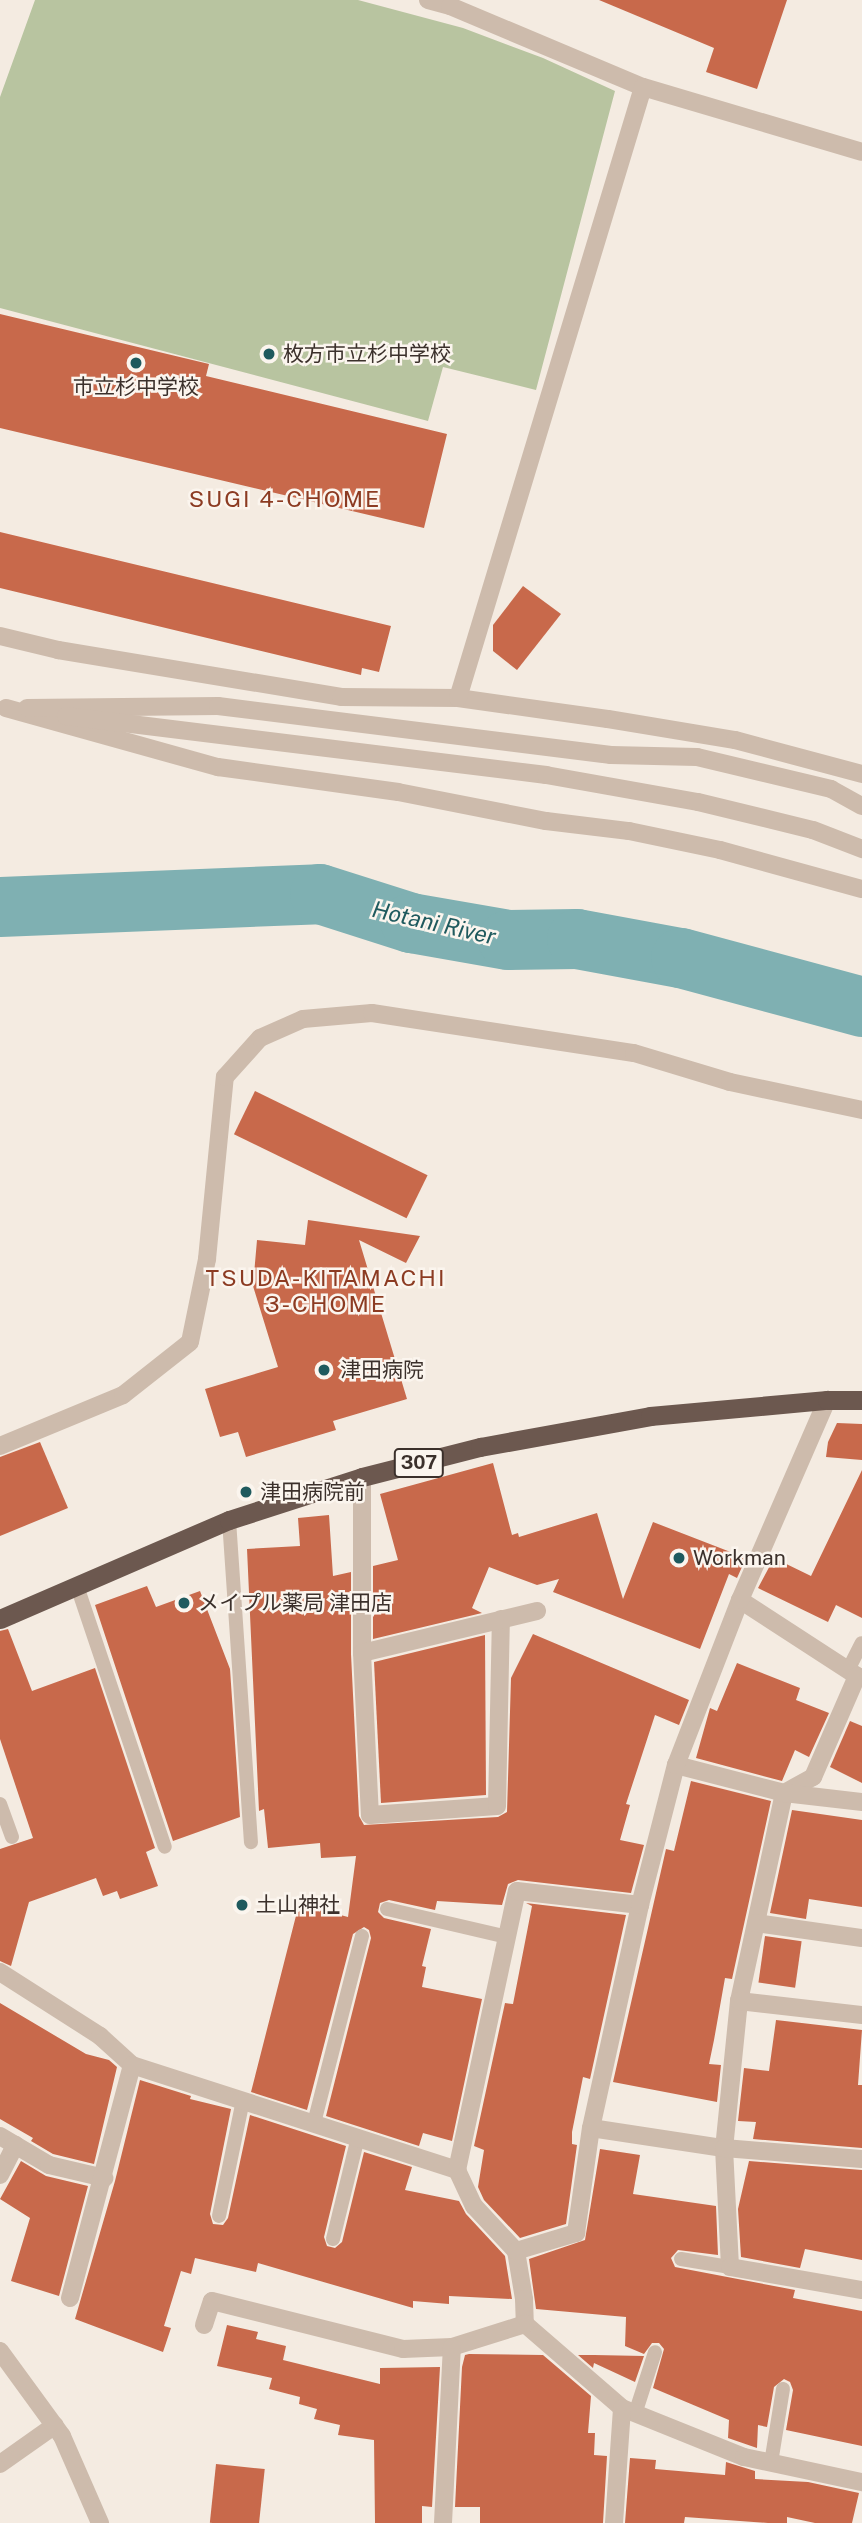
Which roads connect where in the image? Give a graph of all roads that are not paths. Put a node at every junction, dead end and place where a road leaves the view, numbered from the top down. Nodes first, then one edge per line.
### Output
1 (428, 0) edge
2 (451, 3) edge
3 (643, 86) junction
4 (862, 152) edge
5 (0, 636) edge
6 (458, 698) junction
7 (3, 708) edge
8 (862, 774) edge
9 (862, 806) edge
10 (862, 849) edge
11 (862, 890) edge
12 (862, 1110) edge
13 (827, 1400) junction
14 (862, 1400) edge
15 (0, 1446) edge
16 (362, 1477) junction
17 (229, 1520) junction
18 (77, 1586) junction
19 (740, 1600) junction
20 (537, 1612) dead end
21 (0, 1619) edge
22 (501, 1619) junction
23 (862, 1643) edge
24 (362, 1653) junction
25 (848, 1670) junction
26 (676, 1765) junction
27 (784, 1793) junction
28 (862, 1802) edge
29 (0, 1804) edge
30 (12, 1837) dead end
31 (251, 1842) dead end
32 (165, 1847) dead end
33 (640, 1905) junction
34 (387, 1909) dead end
35 (756, 1923) junction
36 (362, 1936) dead end
37 (507, 1937) junction
38 (862, 1938) edge
39 (0, 1972) edge
40 (739, 2001) junction
41 (862, 2015) edge
42 (132, 2065) junction
43 (243, 2100) junction
44 (314, 2123) junction
45 (591, 2128) junction
46 (358, 2137) junction
47 (8, 2141) edge
48 (724, 2148) junction
49 (862, 2159) edge
50 (457, 2170) junction
51 (0, 2175) edge
52 (104, 2178) junction
53 (219, 2216) dead end
54 (333, 2239) dead end
55 (516, 2252) junction
56 (681, 2259) dead end
57 (730, 2267) junction
58 (862, 2290) edge
59 (70, 2298) dead end
60 (525, 2324) junction
61 (204, 2325) dead end
62 (452, 2347) junction
63 (0, 2351) edge
64 (655, 2352) dead end
65 (783, 2389) dead end
66 (628, 2411) junction
67 (55, 2425) junction
68 (771, 2463) junction
69 (0, 2464) edge
70 (862, 2482) edge
71 (100, 2523) edge
72 (443, 2523) edge
73 (614, 2523) edge

1 - 2 street
2 - 3 street
3 - 4 street
3 - 6 street
5 - 6 street
6 - 8 street
7 - 9 street
7 - 10 street
7 - 11 street
12 - 15 street
13 - 14 highway, 307
13 - 16 highway, 307
13 - 19 street
16 - 17 highway, 307
16 - 24 street
17 - 18 highway, 307
17 - 31 lane
18 - 21 highway, 307
18 - 32 lane
19 - 25 street
19 - 26 street
20 - 22 street
22 - 24 street
22 - 24 street
23 - 25 lane
25 - 27 street
26 - 27 street
26 - 33 street
27 - 28 street
27 - 35 street
29 - 30 lane
33 - 37 street
33 - 45 street
34 - 37 lane
35 - 38 street
35 - 40 street
36 - 44 lane
37 - 50 street
39 - 42 street
40 - 41 street
40 - 48 street
42 - 43 street
42 - 52 street
43 - 44 street
43 - 53 lane
44 - 46 street
45 - 48 street
45 - 55 street
46 - 50 street
46 - 54 lane
47 - 51 street
47 - 52 street
48 - 49 street
48 - 57 street
50 - 55 street
52 - 59 street
55 - 60 street
56 - 57 lane
57 - 58 street
60 - 62 street
60 - 66 street
61 - 62 street
62 - 72 street
63 - 67 street
64 - 66 lane
65 - 68 lane
66 - 68 street
66 - 73 street
67 - 69 street
67 - 71 street
68 - 70 street

